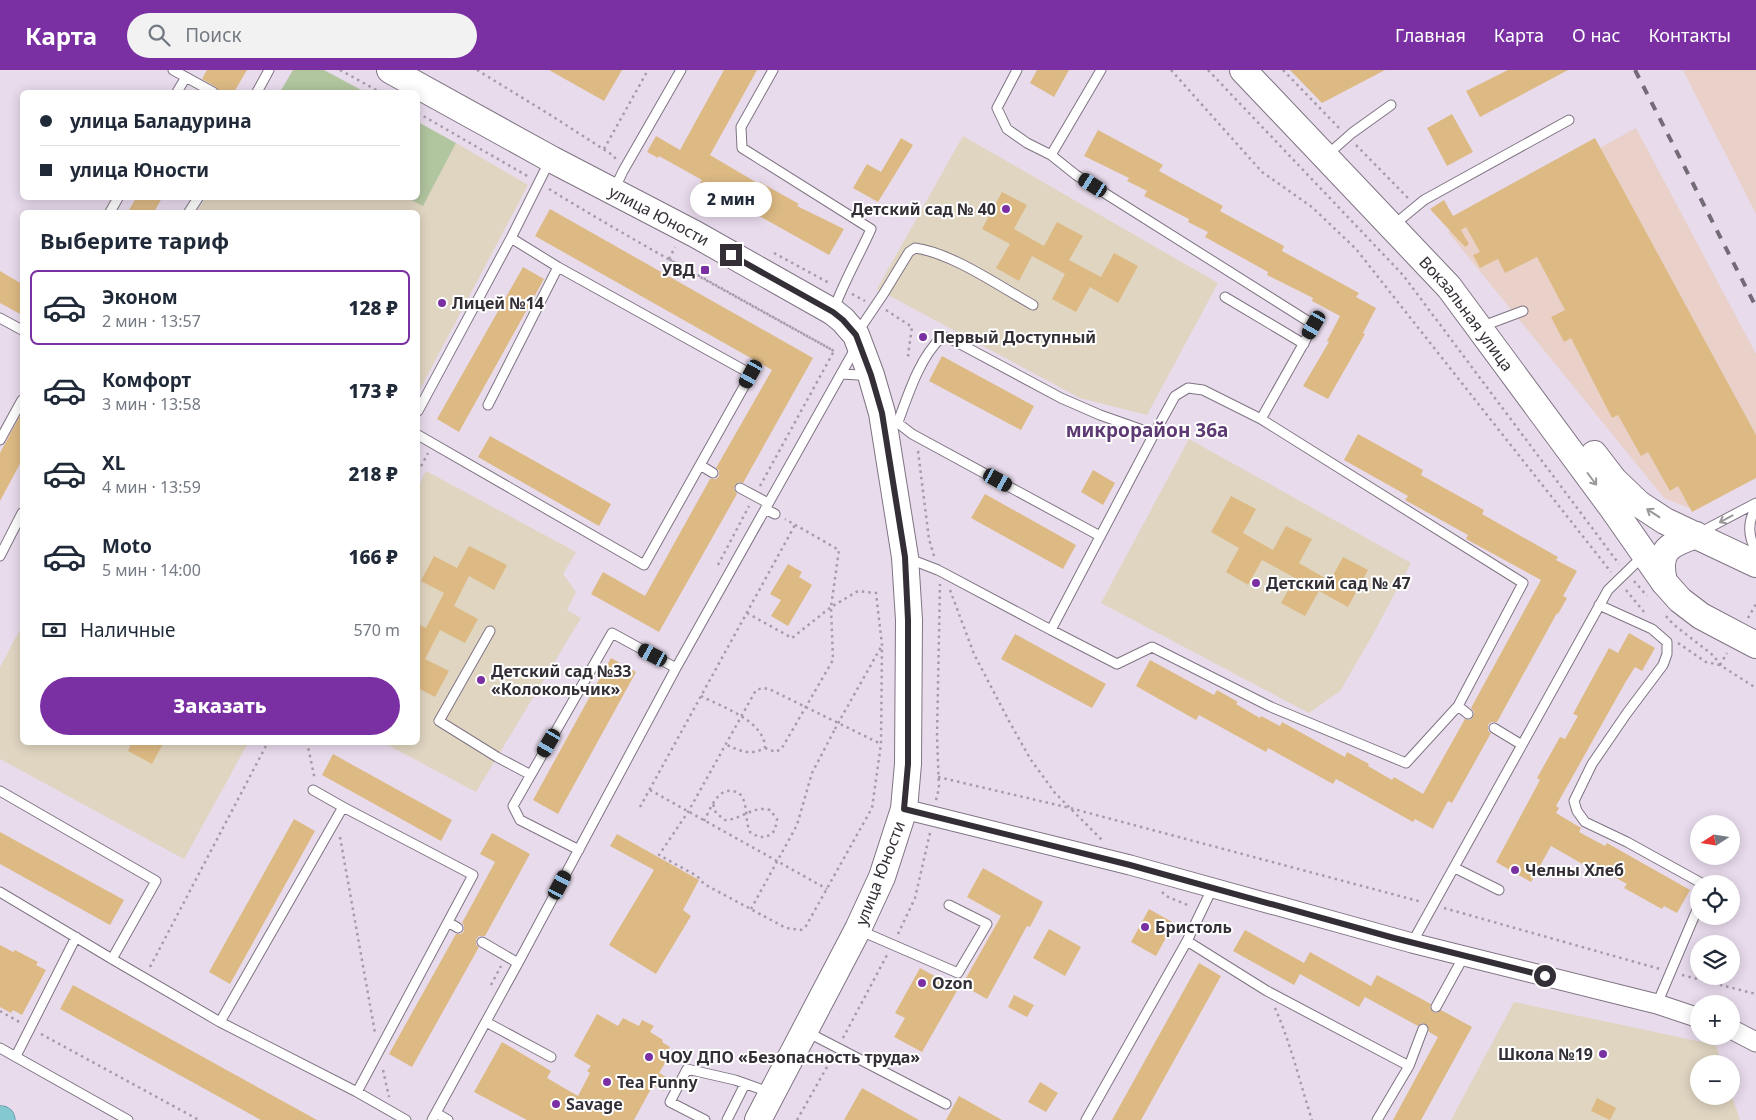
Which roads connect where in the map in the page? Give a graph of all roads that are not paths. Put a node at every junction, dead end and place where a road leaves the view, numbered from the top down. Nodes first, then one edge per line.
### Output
1 (173, 70) edge
2 (269, 70) edge
3 (390, 70) edge
4 (681, 70) edge
5 (773, 70) edge
6 (1017, 70) edge
7 (1101, 70) edge
8 (1243, 70) edge
9 (1262, 70) edge
10 (186, 77) junction
11 (178, 90) edge
12 (209, 90) edge
13 (258, 90) edge
14 (1391, 104) dead end
15 (1569, 120) dead end
16 (1335, 148) junction
17 (1051, 155) junction
18 (551, 159) junction
19 (614, 191) junction
20 (1401, 220) junction
21 (511, 238) junction
22 (558, 267) junction
23 (1224, 297) dead end
24 (1033, 305) dead end
25 (1523, 311) dead end
26 (833, 312) junction
27 (0, 318) edge
28 (1491, 323) junction
29 (20, 329) edge
30 (857, 339) junction
31 (1304, 344) junction
32 (841, 374) junction
33 (873, 383) junction
34 (20, 404) edge
35 (488, 405) dead end
36 (420, 407) edge
37 (890, 417) junction
38 (1261, 418) junction
39 (1154, 434) junction
40 (420, 436) edge
41 (0, 440) edge
42 (700, 465) junction
43 (713, 473) dead end
44 (740, 488) dead end
45 (1756, 503) edge
46 (767, 506) junction
47 (1756, 508) edge
48 (775, 514) road end
49 (20, 517) edge
50 (1696, 535) junction
51 (1100, 536) junction
52 (1756, 551) edge
53 (1644, 555) junction
54 (0, 556) edge
55 (905, 557) junction
56 (1756, 564) edge
57 (1656, 590) junction
58 (1599, 605) junction
59 (1051, 630) junction
60 (490, 631) dead end
61 (1756, 645) edge
62 (676, 668) junction
63 (1458, 706) junction
64 (1468, 714) dead end
65 (1494, 728) dead end
66 (1522, 744) junction
67 (531, 774) junction
68 (0, 790) edge
69 (313, 790) dead end
70 (343, 806) junction
71 (904, 809) junction
72 (579, 850) junction
73 (1455, 868) junction
74 (1690, 877) edge
75 (1212, 888) junction
76 (1499, 890) dead end
77 (0, 892) edge
78 (949, 905) dead end
79 (448, 922) junction
80 (1690, 925) edge
81 (458, 928) dead end
82 (858, 930) junction
83 (76, 936) junction
84 (1187, 941) junction
85 (482, 942) dead end
86 (1412, 942) junction
87 (1464, 956) junction
88 (112, 959) junction
89 (518, 964) junction
90 (1656, 1004) junction
91 (1436, 1007) dead end
92 (1690, 1015) edge
93 (220, 1022) junction
94 (486, 1022) junction
95 (1423, 1029) dead end
96 (805, 1030) junction
97 (1740, 1034) edge
98 (1756, 1042) edge
99 (0, 1048) edge
100 (16, 1056) junction
101 (551, 1057) dead end
102 (1409, 1066) junction
103 (745, 1084) junction
104 (357, 1092) junction
105 (772, 1093) junction
106 (946, 1104) dead end
107 (434, 1116) edge
108 (128, 1120) edge
109 (406, 1120) edge
110 (448, 1120) edge
111 (705, 1120) edge
112 (727, 1120) edge
113 (758, 1120) edge
114 (1086, 1120) edge
115 (1377, 1120) edge

1 - 10 lane
2 - 13 lane
3 - 18 main road, улица Юности
4 - 19 lane
5 - 26 lane
6 - 17 lane
7 - 17 lane
8 -> 53 main road, Вокзальная улица
9 - 16 main road, Вокзальная улица
10 - 11 lane
10 - 12 lane
14 - 16 lane
15 - 20 lane
16 - 20 main road, Вокзальная улица
17 - 31 lane
18 - 19 main road, улица Юности
18 - 21 lane
19 - 26 main road, улица Юности
20 - 28 main road, Вокзальная улица
21 - 22 lane
21 - 36 lane
22 - 35 lane
22 - 42 lane
23 - 31 lane
24 - 30 lane
25 - 28 lane
26 - 30 main road, улица Юности
27 - 29 lane
50 -> 28 main road, Вокзальная улица
30 - 32 lane
30 - 33 main road, улица Юности
31 - 38 lane
32 - 33 lane
32 - 46 lane
33 - 37 main road, улица Юности
34 - 41 lane
37 - 39 lane
37 - 51 lane
37 - 55 main road, улица Юности
38 - 39 lane
38 - 63 lane
39 - 51 lane
40 - 42 lane
42 - 43 lane
44 - 46 lane
45 -> 50 lane
46 - 48 lane
46 - 62 lane
47 - 52 lane
49 - 54 lane
50 - 56 main road, Вокзальная улица
50 - 57 main road
51 - 59 lane
53 - 57 main road, Вокзальная улица
53 - 58 lane
55 - 59 lane
55 - 71 main road, улица Юности
57 - 61 main road, Вокзальная улица
58 - 66 lane
58 - 74 lane
59 - 63 lane
60 - 67 lane
62 - 67 lane
62 - 72 lane
63 - 64 lane
65 - 66 lane
66 - 73 lane
67 - 72 lane
68 - 88 lane
69 - 70 lane
70 - 79 lane
70 - 93 lane
71 - 75 street
71 - 82 main road, улица Юности
72 - 89 lane
73 - 76 lane
73 - 86 lane
75 - 84 lane
75 - 86 street
77 - 83 lane
78 - 82 lane
79 - 81 lane
79 - 104 lane
80 - 90 lane
82 - 96 main road, улица Юности
83 - 88 lane
83 - 100 lane
84 - 102 lane
84 - 114 lane
85 - 89 lane
86 - 87 street
87 - 90 street
87 - 91 lane
88 - 93 lane
89 - 94 lane
90 - 92 street
93 - 104 lane
94 - 101 lane
94 - 107 lane
95 - 102 lane
96 - 105 main road, улица Юности
96 - 106 lane
97 - 98 street
99 - 100 lane
100 - 108 lane
102 - 115 lane
103 - 105 lane
103 - 111 lane
103 - 112 lane
104 - 109 lane
105 - 113 main road, улица Юности
107 - 110 lane

